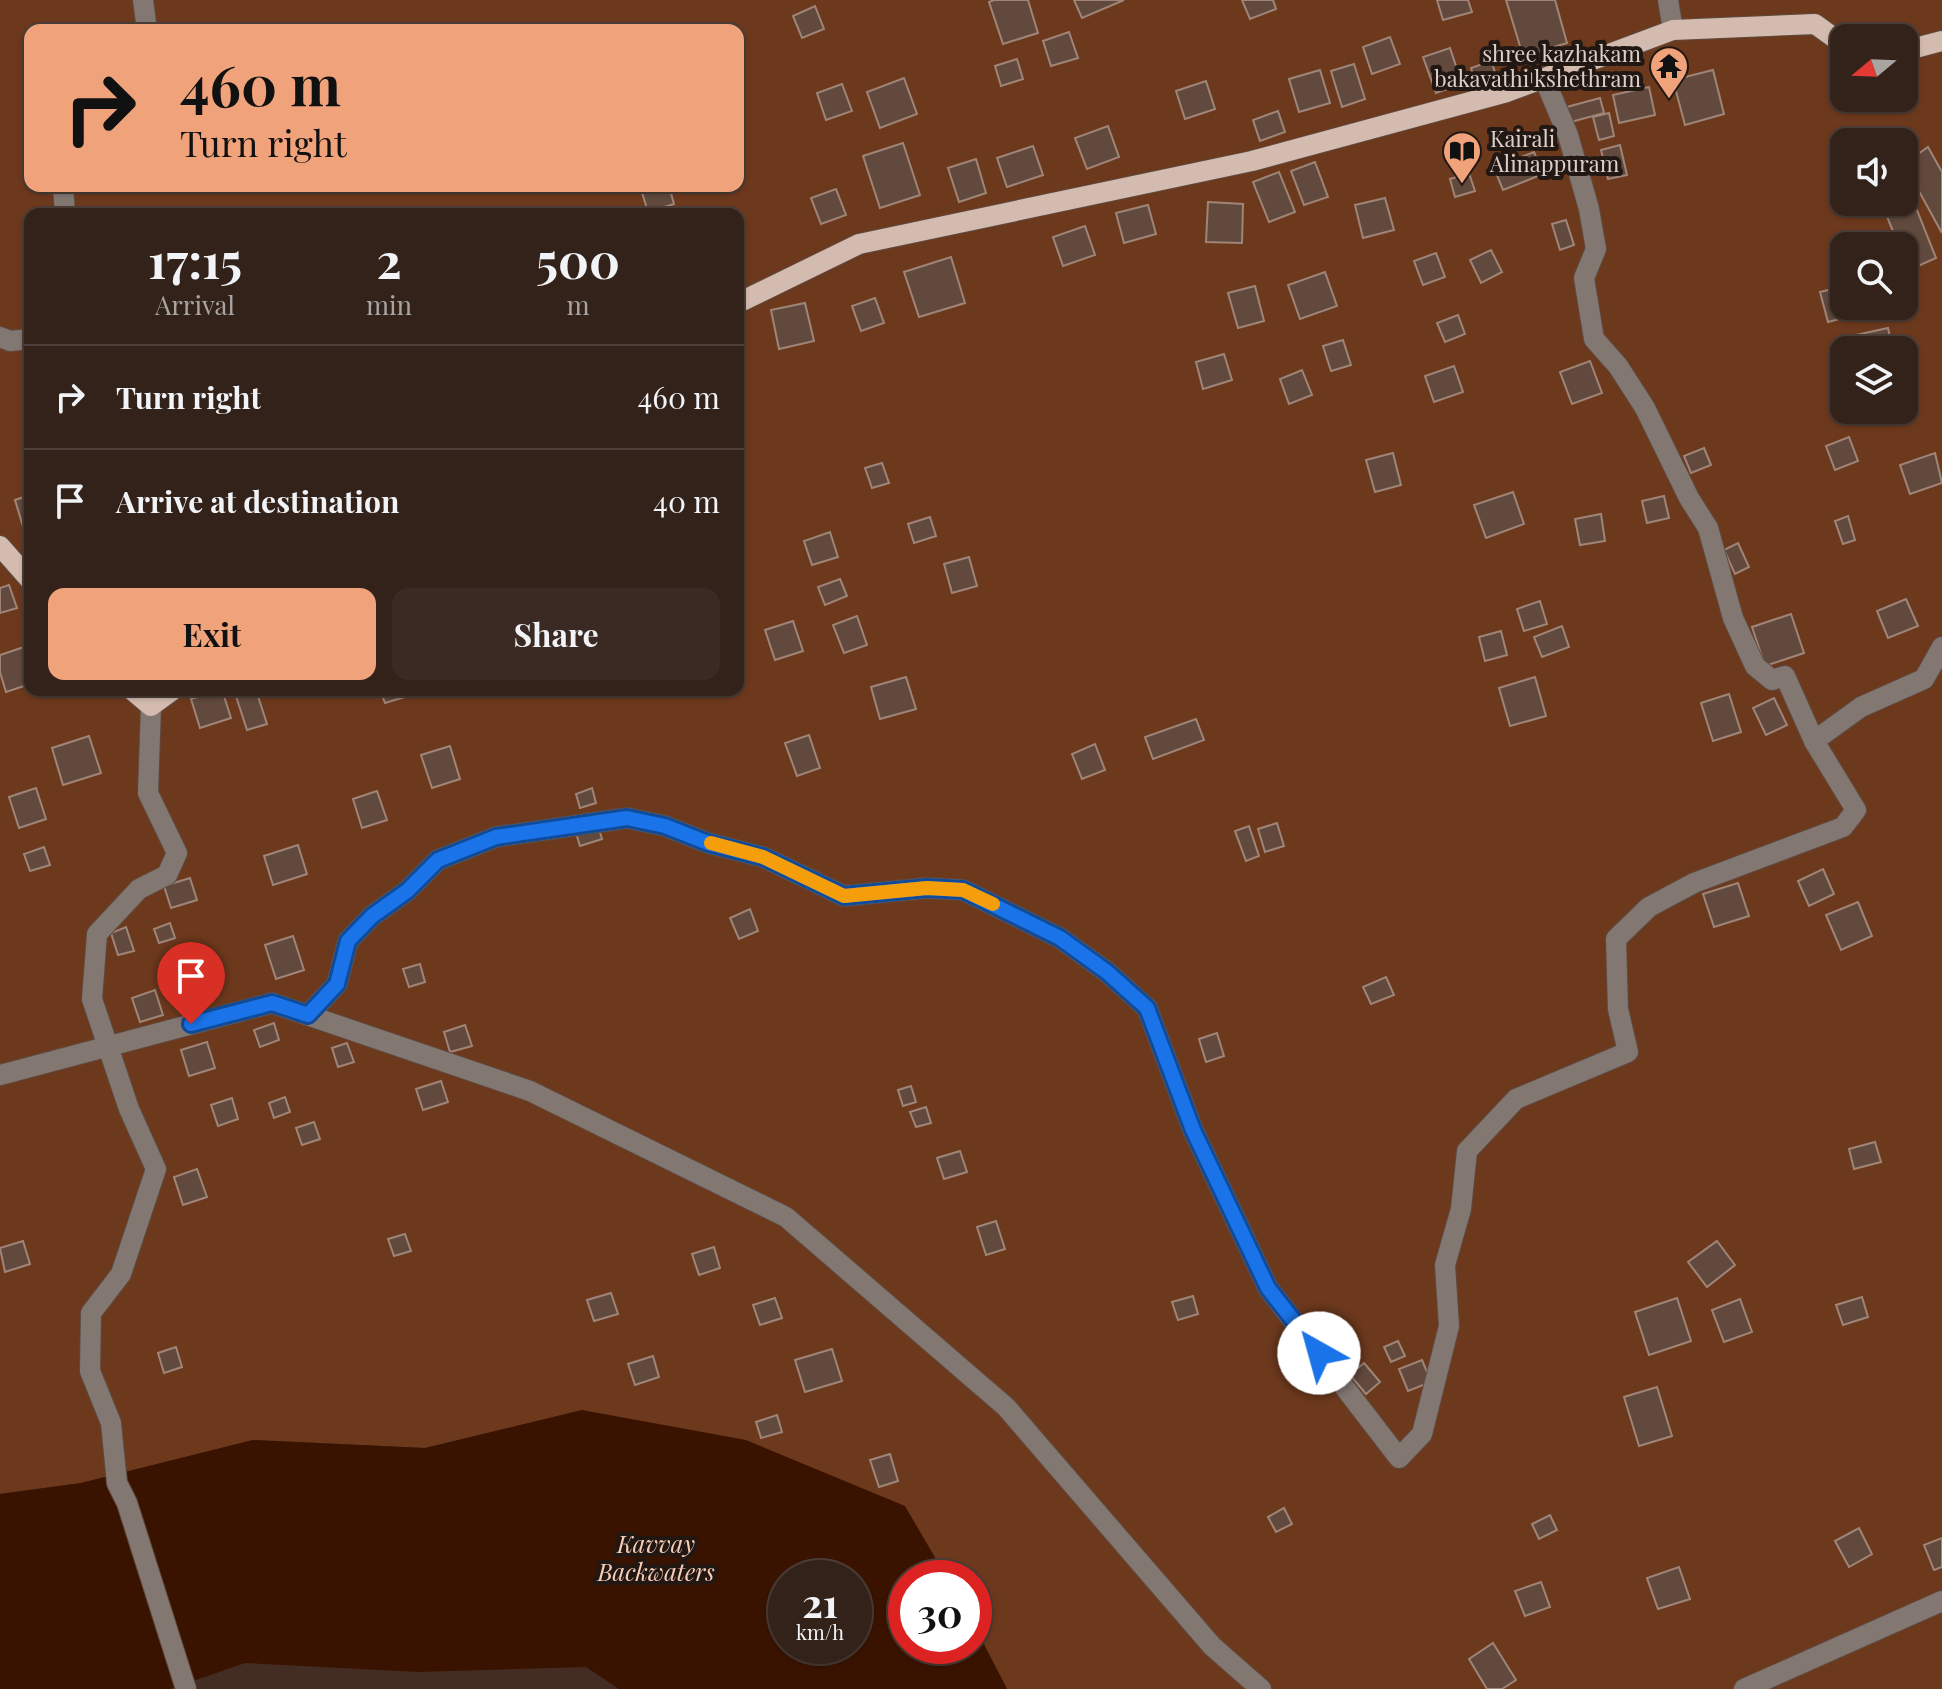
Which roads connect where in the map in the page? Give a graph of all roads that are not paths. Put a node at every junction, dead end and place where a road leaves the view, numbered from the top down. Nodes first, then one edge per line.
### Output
1 (143, 0) edge
2 (1668, 0) edge
3 (146, 24) edge
4 (1673, 30) junction
5 (1830, 35) edge
6 (1942, 41) edge
7 (1918, 47) edge
8 (1544, 78) junction
9 (744, 300) edge
10 (0, 337) edge
11 (24, 340) edge
12 (0, 546) edge
13 (24, 573) edge
14 (1942, 647) edge
15 (139, 696) edge
16 (165, 696) edge
17 (151, 706) junction
18 (1814, 741) junction
19 (308, 1015) junction
20 (110, 1046) junction
21 (0, 1075) edge
22 (1942, 1601) edge
23 (186, 1689) edge
24 (1261, 1689) edge
25 (1744, 1689) edge

1 - 3 street
2 - 4 street
4 - 5 main road
4 - 8 main road
6 - 7 main road
8 - 9 main road
8 - 18 street
10 - 11 street
12 - 13 main road
14 - 18 street
15 - 17 main road
16 - 17 main road
17 - 20 street
18 - 19 street
19 - 20 street
19 - 24 street
20 - 21 street
20 - 23 street
22 - 25 street

